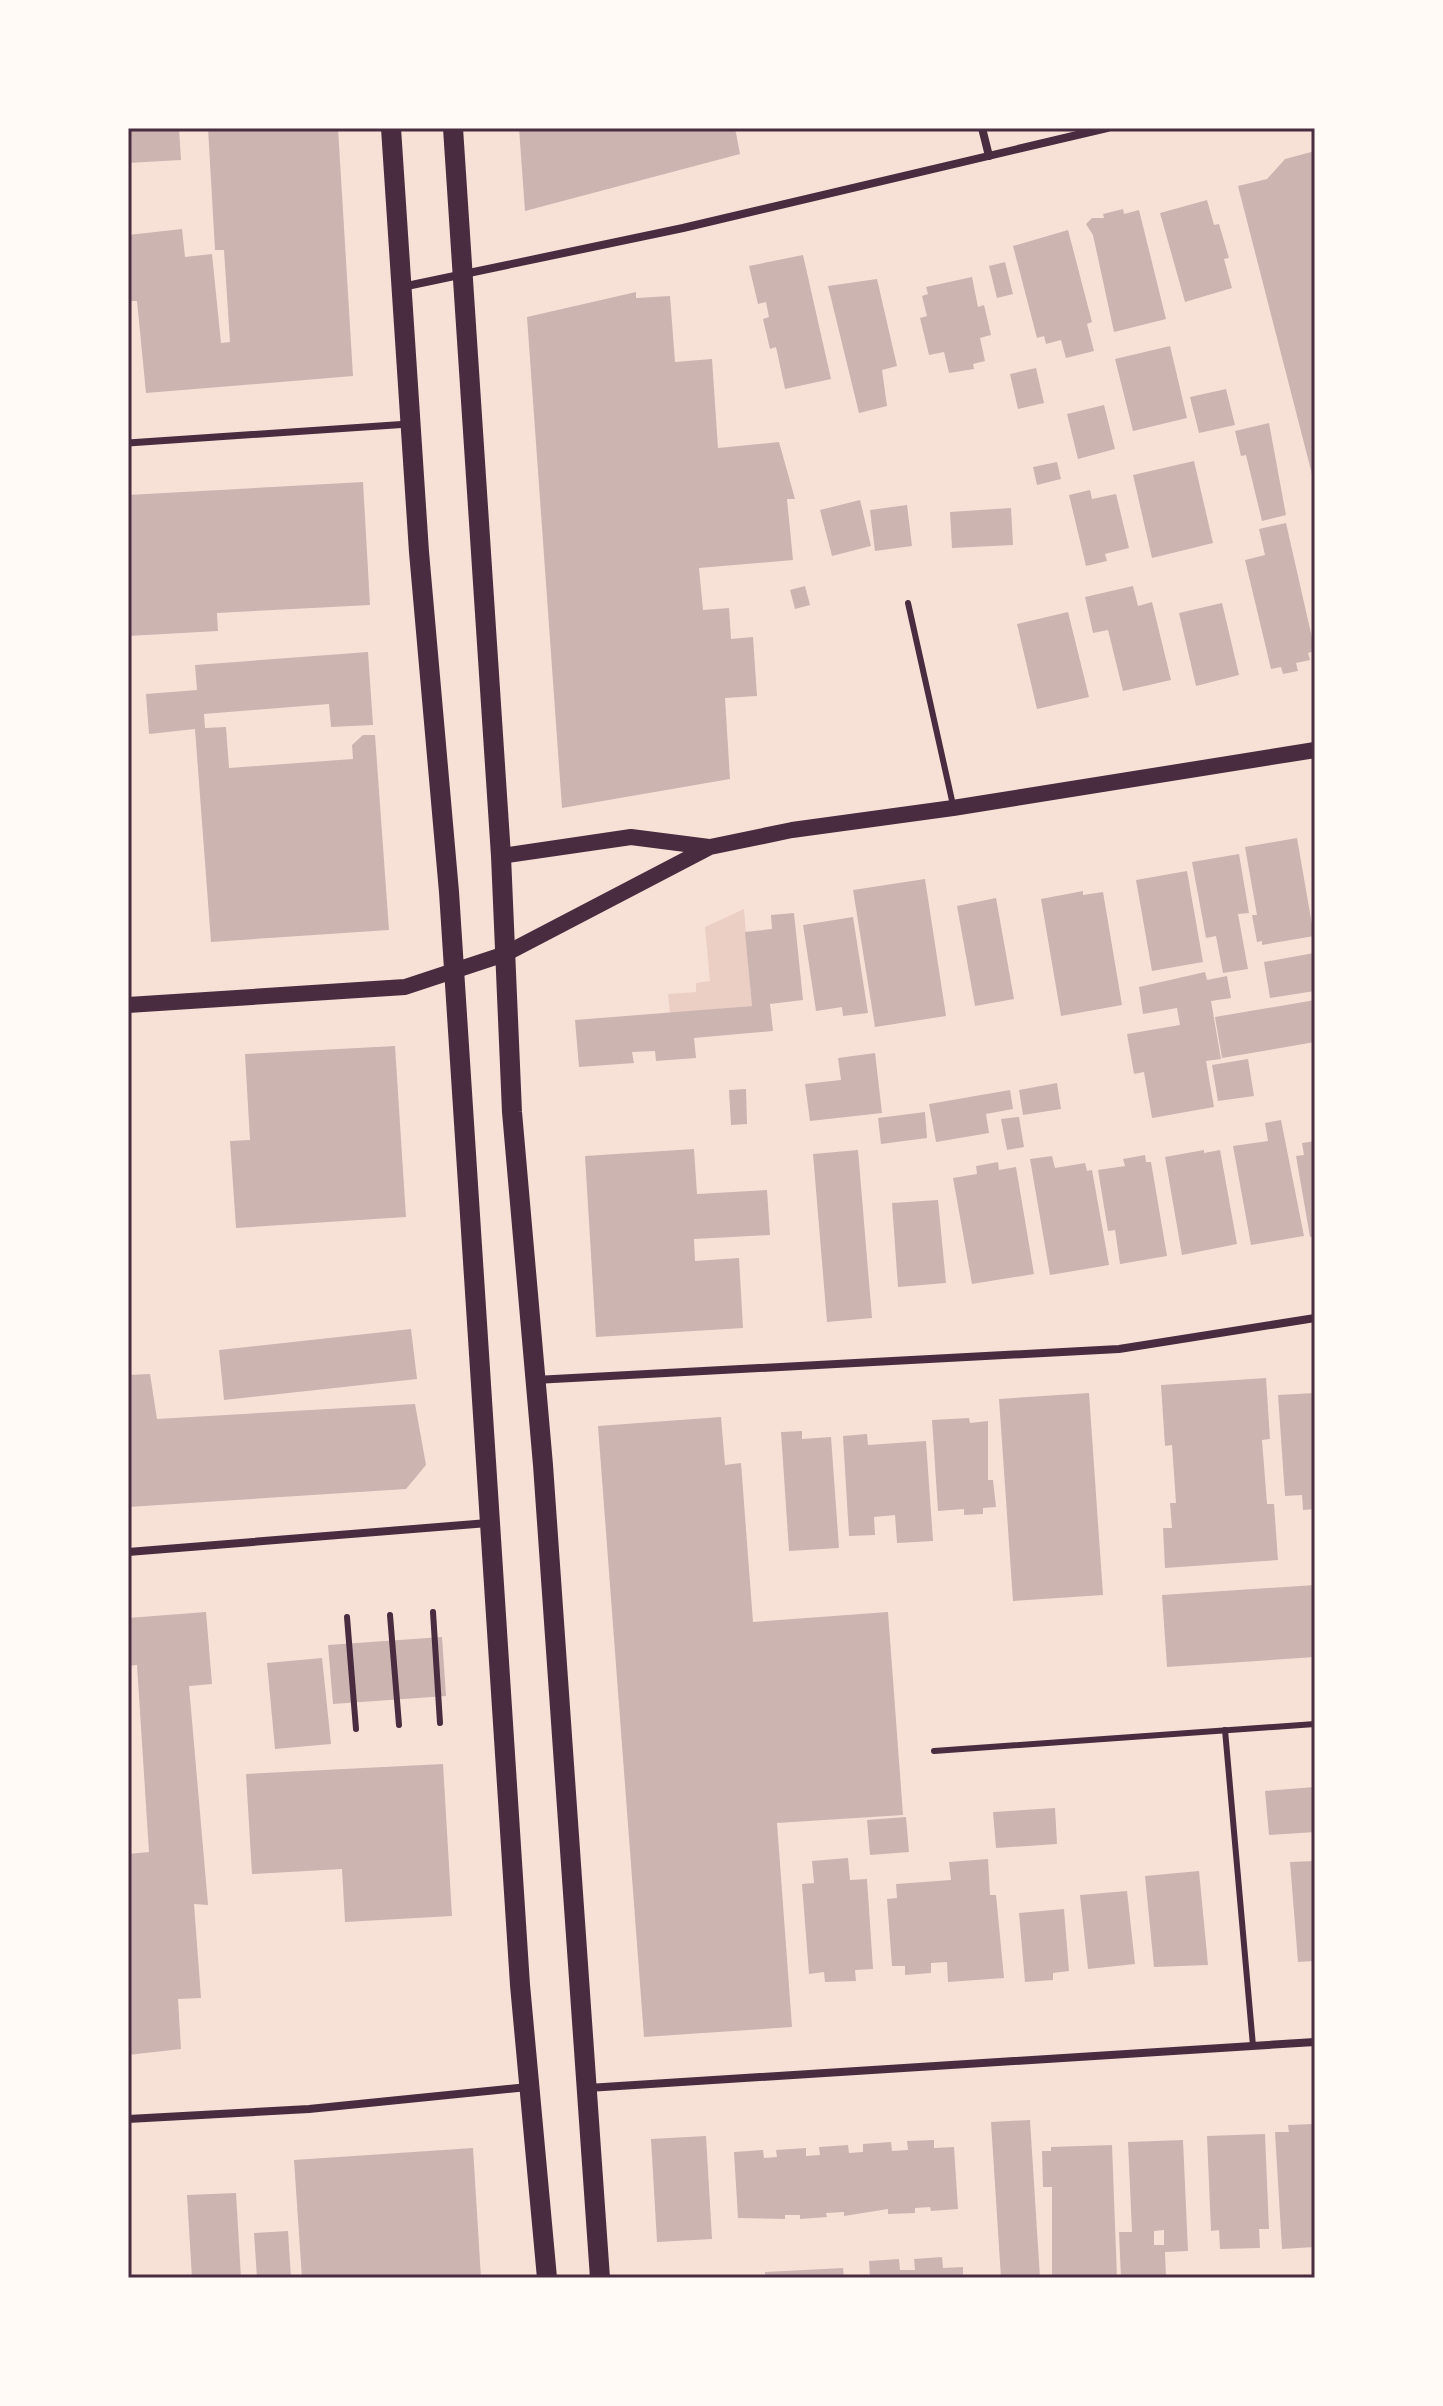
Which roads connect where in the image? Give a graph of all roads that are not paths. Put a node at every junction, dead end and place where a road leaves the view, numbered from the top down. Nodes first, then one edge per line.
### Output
1 (391, 128) edge
2 (453, 128) edge
3 (982, 128) edge
4 (1107, 128) edge
5 (989, 156) junction
6 (463, 274) junction
7 (402, 287) junction
8 (412, 424) junction
9 (128, 443) edge
10 (908, 603) dead end
11 (1315, 750) edge
12 (953, 808) junction
13 (710, 847) junction
14 (501, 856) junction
15 (505, 954) junction
16 (454, 973) junction
17 (128, 1005) edge
18 (1315, 1318) edge
19 (534, 1380) junction
20 (488, 1523) junction
21 (128, 1552) edge
22 (433, 1612) dead end
23 (390, 1615) dead end
24 (347, 1617) dead end
25 (440, 1723) dead end
26 (1315, 1724) edge
27 (399, 1725) dead end
28 (356, 1729) dead end
29 (1225, 1730) junction
30 (934, 1751) dead end
31 (1315, 2042) edge
32 (1253, 2046) junction
33 (528, 2087) junction
34 (587, 2088) junction
35 (128, 2119) edge
36 (547, 2278) edge
37 (600, 2278) edge

1 - 7 main road
2 - 6 main road
3 - 5 street
4 - 5 street
5 - 6 street
6 - 7 street
6 - 14 main road
7 - 8 main road
8 - 9 street
8 - 16 main road
10 - 12 lane
11 - 12 main road
12 - 13 main road
13 - 14 main road
13 - 15 main road
14 - 15 main road
15 - 16 main road
15 - 19 main road
16 - 17 main road
16 - 20 main road
18 - 19 street
19 - 34 main road
20 - 21 street
20 - 33 main road
22 - 25 lane
23 - 27 lane
24 - 28 lane
26 - 29 lane
29 - 30 lane
29 - 32 lane
31 - 32 street
32 - 34 street
33 - 35 street
33 - 36 main road
34 - 37 main road

